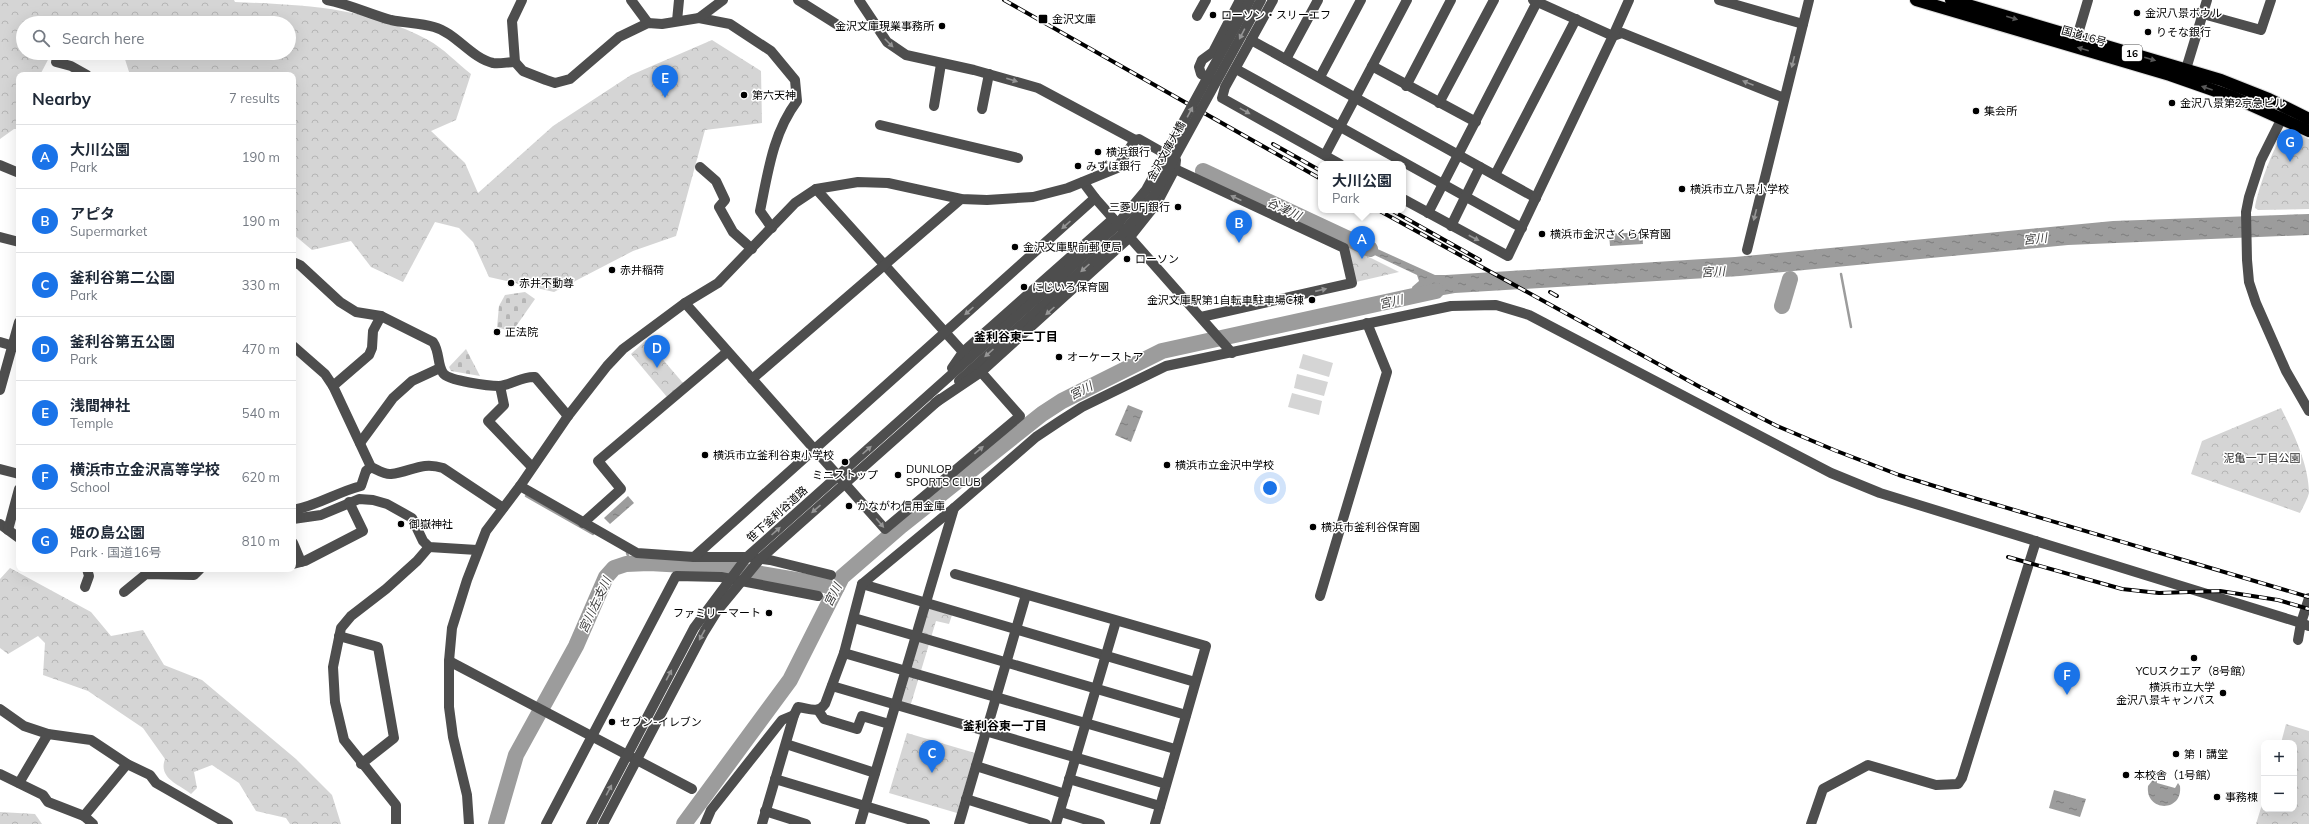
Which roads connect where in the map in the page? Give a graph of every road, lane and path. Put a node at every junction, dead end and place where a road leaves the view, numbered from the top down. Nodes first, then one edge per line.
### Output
1 (327, 0) edge
2 (522, 0) edge
3 (631, 0) edge
4 (679, 0) edge
5 (723, 0) edge
6 (798, 0) edge
7 (858, 0) edge
8 (1206, 0) edge
9 (1240, 0) edge
10 (1250, 0) edge
11 (1261, 0) edge
12 (1273, 0) edge
13 (1318, 0) edge
14 (1361, 0) edge
15 (1407, 0) edge
16 (1451, 0) edge
17 (1494, 0) edge
18 (1629, 0) edge
19 (1719, 0) edge
20 (1809, 0) edge
21 (1916, 0) edge
22 (1951, 0) edge
23 (2088, 0) edge
24 (2207, 0) edge
25 (2271, 0) edge
26 (1535, 1) edge
27 (1974, 8) edge
28 (2203, 14) junction
29 (1198, 16) dead end
30 (699, 18) junction
31 (1576, 19) junction
32 (677, 21) junction
33 (648, 23) junction
34 (1803, 24) junction
35 (841, 27) dead end
36 (1614, 36) junction
37 (2077, 37) junction
38 (1251, 40) junction
39 (1286, 58) junction
40 (56, 62) dead end
41 (515, 62) junction
42 (941, 64) junction
43 (1372, 66) junction
44 (1236, 69) junction
45 (2186, 69) junction
46 (82, 72) edge
47 (989, 74) junction
48 (1320, 77) junction
49 (1406, 86) junction
50 (1225, 87) junction
51 (1356, 97) junction
52 (1784, 98) junction
53 (1439, 103) junction
54 (934, 106) dead end
55 (982, 109) dead end
56 (2284, 113) junction
57 (2309, 119) edge
58 (1476, 122) junction
59 (880, 125) dead end
60 (1340, 127) junction
61 (2309, 131) edge
62 (1135, 140) junction
63 (1325, 155) junction
64 (1458, 155) junction
65 (1018, 158) dead end
66 (1335, 161) edge
67 (1402, 161) edge
68 (1406, 163) edge
69 (0, 165) edge
70 (700, 167) dead end
71 (1480, 167) junction
72 (1175, 169) junction
73 (16, 171) edge
74 (1495, 175) junction
75 (1083, 182) junction
76 (1444, 184) junction
77 (816, 189) junction
78 (1466, 197) junction
79 (1095, 198) junction
80 (1536, 198) junction
81 (961, 199) junction
82 (1406, 201) edge
83 (1428, 213) junction
84 (1113, 219) junction
85 (1451, 226) junction
86 (772, 228) junction
87 (1522, 228) junction
88 (0, 237) edge
89 (1130, 237) junction
90 (16, 241) edge
91 (752, 249) junction
92 (1747, 250) dead end
93 (296, 263) edge
94 (885, 265) junction
95 (1057, 286) junction
96 (685, 303) junction
97 (381, 316) junction
98 (1201, 317) junction
99 (1367, 323) junction
100 (945, 332) junction
101 (0, 342) edge
102 (16, 346) edge
103 (296, 349) edge
104 (1229, 350) junction
105 (727, 352) junction
106 (963, 352) junction
107 (440, 368) junction
108 (981, 372) junction
109 (752, 379) junction
110 (939, 385) junction
111 (333, 386) junction
112 (500, 386) junction
113 (0, 390) edge
114 (935, 402) junction
115 (2309, 411) edge
116 (568, 416) junction
117 (360, 443) junction
118 (815, 450) junction
119 (371, 466) junction
120 (532, 466) junction
121 (0, 470) edge
122 (16, 473) edge
123 (838, 476) junction
124 (845, 484) junction
125 (520, 486) junction
126 (16, 497) edge
127 (349, 502) junction
128 (503, 508) junction
129 (954, 508) junction
130 (296, 509) edge
131 (296, 519) edge
132 (583, 523) junction
133 (4, 527) edge
134 (16, 536) edge
135 (2036, 541) junction
136 (429, 547) junction
137 (477, 550) junction
138 (694, 557) junction
139 (746, 557) junction
140 (760, 559) junction
141 (297, 563) edge
142 (87, 572) edge
143 (197, 572) edge
144 (955, 574) dead end
145 (831, 575) dead end
146 (729, 579) junction
147 (741, 581) junction
148 (862, 584) junction
149 (85, 588) dead end
150 (124, 592) dead end
151 (1026, 595) junction
152 (818, 596) dead end
153 (1320, 596) dead end
154 (2309, 598) edge
155 (926, 603) junction
156 (854, 618) junction
157 (1116, 620) junction
158 (2305, 624) edge
159 (1015, 629) junction
160 (340, 636) junction
161 (916, 636) junction
162 (2298, 640) dead end
163 (844, 653) junction
164 (1106, 656) junction
165 (449, 661) junction
166 (1006, 663) junction
167 (905, 671) junction
168 (1195, 682) junction
169 (832, 686) junction
170 (1097, 689) junction
171 (996, 697) junction
172 (895, 705) junction
173 (818, 710) junction
174 (2, 713) edge
175 (794, 715) junction
176 (1186, 715) junction
177 (1086, 723) junction
178 (890, 724) junction
179 (986, 731) junction
180 (48, 734) junction
181 (591, 736) junction
182 (786, 744) junction
183 (1175, 749) junction
184 (632, 757) junction
185 (1076, 757) junction
186 (127, 764) junction
187 (361, 764) junction
188 (976, 766) junction
189 (875, 773) junction
190 (0, 774) edge
191 (775, 779) junction
192 (1069, 779) junction
193 (19, 783) junction
194 (1166, 784) junction
195 (692, 789) dead end
196 (1065, 794) junction
197 (966, 799) junction
198 (865, 806) junction
199 (1160, 806) junction
200 (765, 811) junction
201 (1060, 812) junction
202 (84, 816) junction
203 (208, 820) edge
204 (93, 824) edge
205 (228, 824) edge
206 (396, 824) edge
207 (469, 824) edge
208 (546, 824) edge
209 (591, 824) edge
210 (603, 824) edge
211 (705, 824) edge
212 (762, 824) edge
213 (806, 824) edge
214 (860, 824) edge
215 (924, 824) edge
216 (958, 824) edge
217 (1046, 824) edge
218 (1056, 824) edge
219 (1100, 824) edge
220 (1155, 824) edge
221 (1811, 824) edge

1 - 41 street
2 - 41 street
3 - 33 street
4 - 32 street
5 - 30 street
6 - 35 street
7 -> 42 street
8 - 29 street
9 - 50 street
95 -> 10 street, 金沢文庫大橋, bridge
11 -> 95 street, 金沢文庫大橋, bridge
12 - 38 street
13 - 39 street
14 - 48 street
15 - 43 street
16 - 49 street
17 - 53 street
18 - 36 street
19 - 34 street
20 - 34 street
21 - 27 highway, 国道16号 / 16
22 - 27 highway, 国道16号 / 16
23 - 37 street
24 - 28 street
25 - 28 street
26 - 31 street
26 - 58 street
27 -> 37 highway, 国道16号 / 16
56 -> 27 highway, 国道16号 / 16
28 - 45 street
30 - 32 street
30 - 86 street
31 - 36 street
31 - 74 street
32 - 33 street
33 - 41 street
34 -> 52 street
52 -> 36 street
36 - 80 street
37 -> 45 highway, 国道16号 / 16
38 - 39 street
38 - 44 street
39 - 48 street
40 - 46 street
42 - 47 street
42 - 54 street
43 - 49 street
43 - 51 street
44 - 50 street
44 - 60 street
45 - 56 highway, 国道16号 / 16
47 - 55 street
47 -> 62 street
48 - 51 street
49 - 53 street
50 -> 63 street
51 - 60 street
51 - 64 street
52 -> 92 street
53 - 58 street
56 - 57 highway, 国道16号 / 16
56 - 61 highway, 国道16号 / 16
56 - 115 street
58 - 64 street
59 - 65 street
60 - 63 street
60 - 67 street
62 - 72 street
62 - 75 street
63 - 66 street
64 - 71 street
64 - 76 street
68 - 76 street
69 - 73 street
70 - 91 street
71 - 74 street
71 - 78 street
72 - 89 street
98 -> 72 street
74 - 80 street
75 - 79 street
75 - 81 street
76 - 78 street
76 - 83 street
77 - 81 street
77 - 86 street
77 - 94 street
78 - 85 street
78 - 87 street
79 - 84 street
79 -> 100 street
80 - 87 street
81 - 94 street
82 - 83 street
83 - 85 street
84 - 89 street
84 - 106 street
85 -> 87 street
86 - 91 street
88 - 90 street
89 - 98 street
89 -> 108 street
91 - 96 street
93 - 97 street
94 - 100 street
94 - 109 street
95 - 110 street, 笹下釜利谷道路
95 -> 114 street, 笹下釜利谷道路
96 - 105 street
96 - 116 street
97 - 107 street
97 - 111 street
98 - 104 street
99 - 104 street
99 - 135 street
99 - 153 street
100 - 106 street
100 - 118 street
101 - 102 street
102 - 113 street
103 - 111 street
104 - 129 street
105 - 109 street
105 - 132 street
106 - 110 street
107 - 112 street
107 - 117 street
108 - 114 street
124 -> 108 street
109 - 118 street
123 -> 110 street, 笹下釜利谷道路
111 - 117 street
112 - 116 street
112 - 120 street
114 - 124 street, 笹下釜利谷道路
116 - 120 street
117 - 119 street
118 - 123 street
118 - 138 street
119 - 128 street
119 - 130 street
120 - 125 street
121 - 122 street
123 - 124 street
139 -> 123 street, 笹下釜利谷道路
124 -> 140 street, 笹下釜利谷道路
125 - 128 street
125 - 132 street
126 - 133 street
127 - 131 street
127 - 136 street
127 - 141 street
128 - 137 street
129 - 148 street
129 - 155 street
132 - 138 street
133 - 134 street
135 - 158 street
135 - 221 street
136 - 137 street
136 - 160 street
137 - 165 street
138 - 139 street
139 - 140 street
139 - 146 street, 笹下釜利谷道路
140 - 145 street
140 - 147 street, 笹下釜利谷道路
142 - 149 street
143 - 150 street
144 - 151 street
146 - 147 street
146 - 181 street
184 -> 146 street, 笹下釜利谷道路
147 - 152 street
147 -> 184 street, 笹下釜利谷道路
148 - 155 street
148 - 156 street
151 - 157 street
151 - 159 street
154 - 158 street
155 - 159 street
155 - 161 street
156 - 161 street
156 - 163 street
157 - 164 street
157 - 168 street
158 - 162 street
159 - 164 street
159 - 166 street
160 - 187 street
160 - 187 street
161 - 166 street
161 - 167 street
163 - 167 street
163 - 169 street
164 - 168 street
164 - 170 street
165 - 181 street
165 - 207 street
166 - 170 street
166 - 171 street
167 - 171 street
167 - 172 street
168 - 176 street
169 - 172 street
169 - 173 street
170 - 176 street
170 - 177 street
171 - 177 street
171 - 179 street
172 - 178 street
172 - 179 street
173 - 175 street
173 - 178 street
174 - 180 street
175 - 182 street
175 - 211 street
176 - 183 street
177 - 183 street
177 - 185 street
178 - 189 street
179 - 185 street
179 - 188 street
180 - 186 street
180 - 193 street
181 - 184 street
181 - 208 street
182 - 189 street
182 - 191 street
183 - 194 street
184 - 195 street
209 -> 184 street, 笹下釜利谷道路
184 - 210 street, 笹下釜利谷道路
185 - 192 street
185 - 194 street
186 - 202 street
186 - 203 street
187 - 206 street
188 - 196 street
188 - 197 street
189 - 198 street
190 - 193 street
191 - 198 street
191 - 200 street
192 - 196 street
192 - 199 street
193 - 202 street
194 - 199 street
196 - 201 street
197 - 216 street
197 - 217 street
198 - 214 street
198 - 215 street
199 - 220 street
200 - 212 street
200 - 213 street
201 - 218 street
201 - 219 street
202 - 204 street
203 - 205 street

